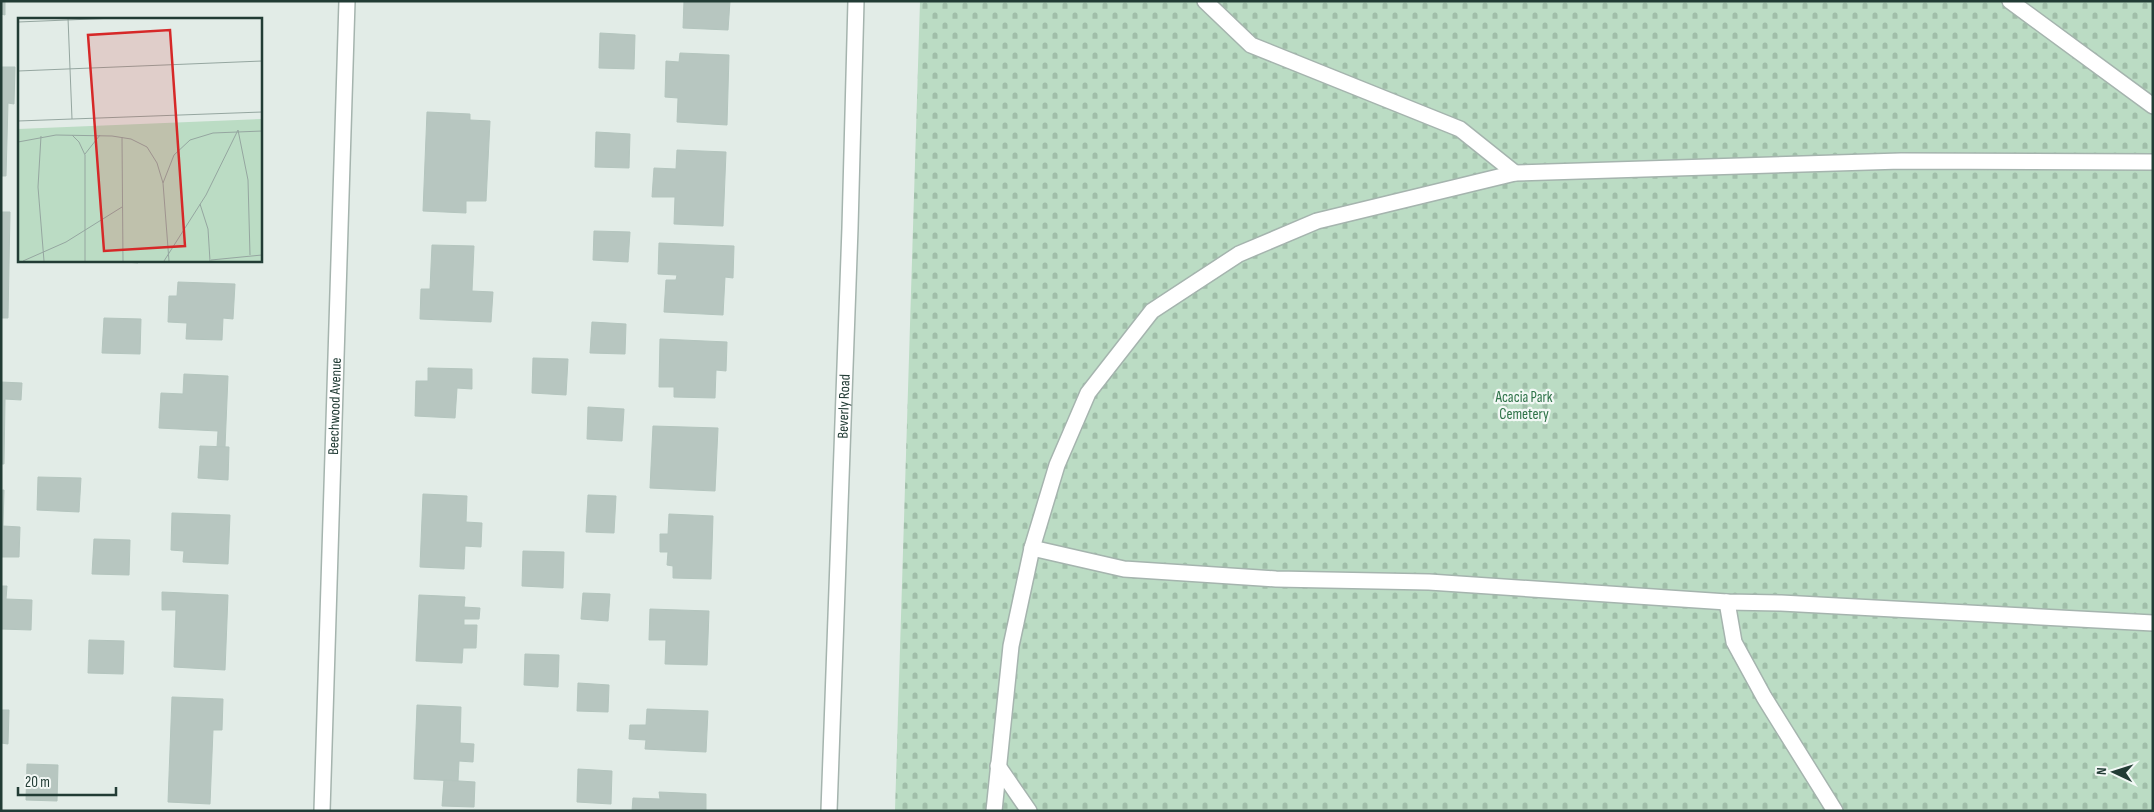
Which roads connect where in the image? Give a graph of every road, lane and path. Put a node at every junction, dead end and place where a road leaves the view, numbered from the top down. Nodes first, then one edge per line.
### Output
1 (347, 1) edge
2 (856, 1) edge
3 (1205, 1) edge
4 (2010, 1) edge
5 (2153, 106) edge
6 (2153, 162) edge
7 (1515, 172) junction
8 (1032, 548) junction
9 (1727, 602) junction
10 (2153, 623) edge
11 (998, 766) junction
12 (322, 811) edge
13 (829, 811) edge
14 (994, 811) edge
15 (1029, 811) edge
16 (1835, 811) edge

1 - 12 street, Beechwood Avenue
2 - 13 street, Beverly Road
3 - 7 street
4 - 5 street
6 - 7 street
7 - 8 street
8 - 9 street
8 - 11 street
9 - 10 street
9 - 16 street
11 - 14 street
11 - 15 street

